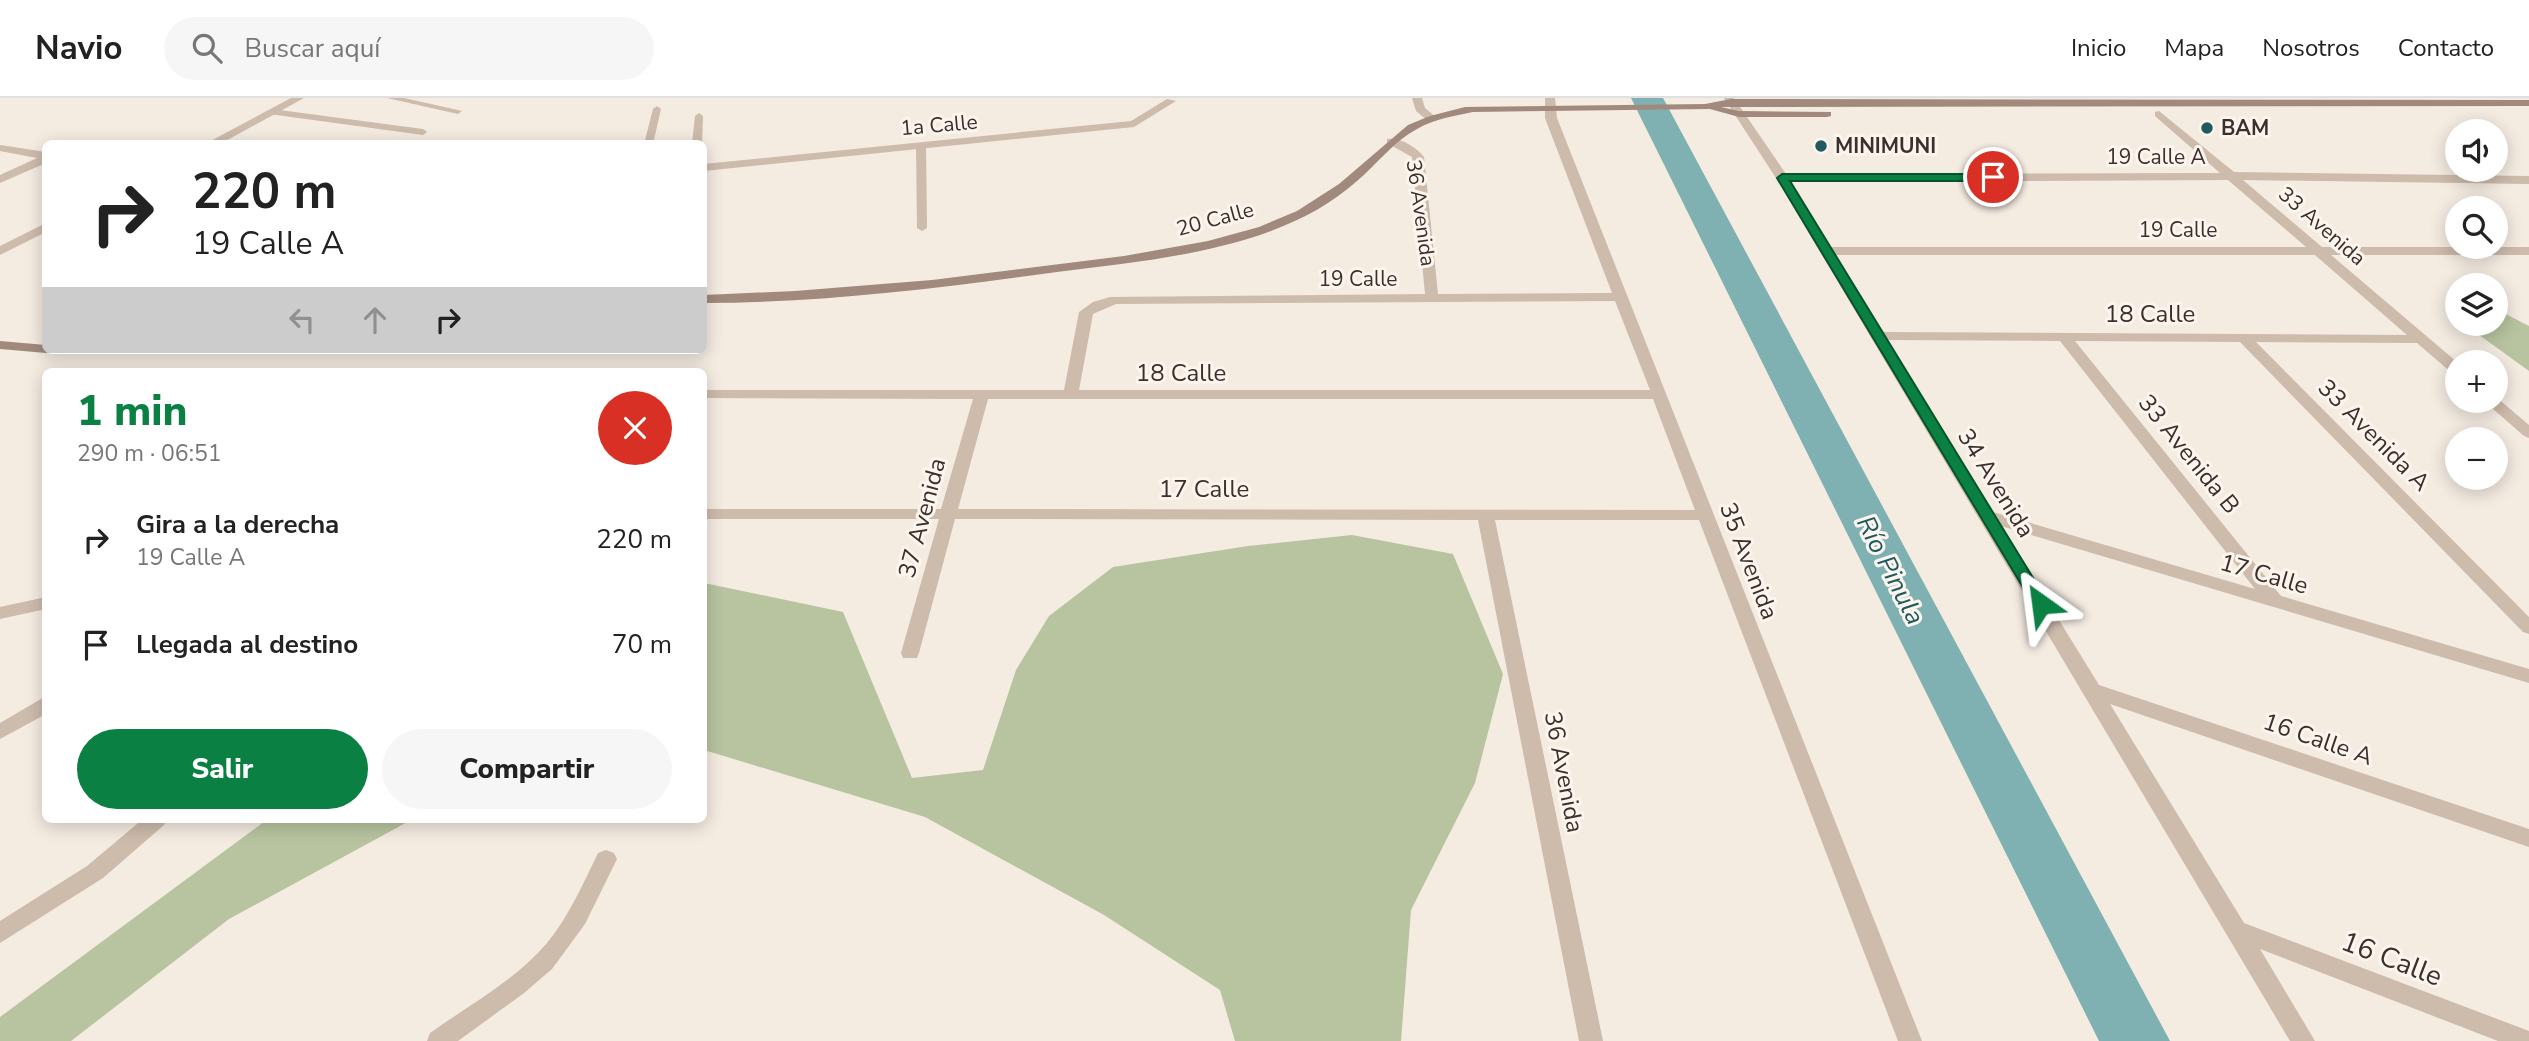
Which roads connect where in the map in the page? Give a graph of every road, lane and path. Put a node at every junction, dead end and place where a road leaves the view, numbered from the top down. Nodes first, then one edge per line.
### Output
1 (299, 98) edge
2 (391, 98) edge
3 (1417, 98) edge
4 (1730, 100) edge
5 (1999, 100) edge
6 (2469, 100) edge
7 (1171, 101) dead end
8 (2310, 101) edge
9 (1550, 103) edge
10 (2529, 103) edge
11 (2154, 105) edge
12 (1705, 107) junction
13 (657, 109) dead end
14 (458, 111) dead end
15 (272, 112) junction
16 (1739, 114) junction
17 (2529, 115) edge
18 (699, 116) dead end
19 (1432, 119) junction
20 (424, 132) dead end
21 (218, 140) edge
22 (649, 140) edge
23 (697, 140) edge
24 (1391, 141) junction
25 (921, 146) junction
26 (0, 148) edge
27 (42, 156) edge
28 (42, 159) edge
29 (707, 168) edge
30 (2234, 176) junction
31 (1782, 178) junction
32 (0, 179) edge
33 (2529, 180) edge
34 (922, 228) dead end
35 (42, 231) edge
36 (2318, 250) junction
37 (0, 251) edge
38 (1826, 251) junction
39 (2529, 251) edge
40 (1619, 297) junction
41 (707, 299) edge
42 (1432, 300) junction
43 (1878, 336) junction
44 (2064, 337) junction
45 (2243, 337) junction
46 (2421, 339) junction
47 (2, 344) edge
48 (42, 349) edge
49 (2445, 360) edge
50 (707, 394) edge
51 (1658, 395) junction
52 (981, 396) junction
53 (1071, 396) junction
54 (2506, 413) edge
55 (2529, 433) edge
56 (707, 513) edge
57 (949, 513) junction
58 (1485, 514) junction
59 (1705, 515) junction
60 (1987, 516) junction
61 (2276, 603) junction
62 (42, 604) edge
63 (0, 613) edge
64 (2529, 628) edge
65 (910, 653) dead end
66 (2529, 676) edge
67 (2091, 690) junction
68 (42, 706) edge
69 (0, 732) edge
70 (152, 823) edge
71 (2529, 838) edge
72 (606, 859) dead end
73 (2236, 930) junction
74 (0, 933) edge
75 (439, 1041) edge
76 (1591, 1041) edge
77 (1910, 1041) edge
78 (2303, 1041) edge
79 (2527, 1041) edge

1 - 15 street
2 - 14 lane
3 - 19 street
4 - 5 main road, 20 Calle
4 - 12 main road, 20 Calle
4 - 16 street, 34 Avenida
5 - 11 main road, 20 Calle
6 - 8 main road, 20 Calle
6 - 10 main road, 20 Calle
7 - 25 street, 1a Calle
8 - 11 main road, 20 Calle
9 - 12 main road, 20 Calle
9 - 19 main road, 20 Calle
9 - 40 street, 35 Avenida
11 - 16 main road, 20 Calle
11 - 17 main road, 20 Calle
11 - 30 street, 33 Avenida
12 - 16 main road, 20 Calle
13 - 22 lane
15 - 20 lane
15 - 21 street
16 - 31 street, 34 Avenida
18 - 23 lane
19 - 24 main road, 20 Calle
24 - 41 main road, 20 Calle
24 - 42 street, 36 Avenida
25 - 29 street, 1a Calle
25 - 34 lane
26 - 27 street
28 - 32 street
30 - 31 street, 19 Calle A
30 - 33 street, 19 Calle A
30 - 36 street, 33 Avenida
31 - 38 street, 34 Avenida
35 - 37 street
36 - 38 street, 19 Calle
36 - 39 street, 19 Calle
36 - 46 street, 33 Avenida
38 - 43 street, 34 Avenida
40 - 42 street, 19 Calle
40 - 51 street, 35 Avenida
42 - 53 street, 19 Calle
43 - 44 street, 18 Calle
43 - 60 street, 34 Avenida
44 - 45 street, 18 Calle
44 - 61 street, 33 Avenida B
45 - 46 street, 18 Calle
45 - 64 street, 33 Avenida A
46 - 49 street, 33 Avenida
47 - 48 main road
50 - 52 street, 18 Calle
51 - 53 street, 18 Calle
51 - 59 street, 35 Avenida
52 - 53 street, 18 Calle
52 - 57 street, 37 Avenida
54 - 55 street
56 - 57 street, 17 Calle
57 - 58 street, 17 Calle
57 - 65 street, 37 Avenida
58 - 59 street, 17 Calle
58 - 76 street, 36 Avenida
59 - 77 street, 35 Avenida
60 - 61 street, 17 Calle
60 - 67 street, 34 Avenida
61 - 66 street, 17 Calle
62 - 63 street
67 - 71 street, 16 Calle A
67 - 73 street, 34 Avenida
68 - 69 street
70 - 74 street
72 - 75 street
73 - 78 street, 34 Avenida
73 - 79 street, 16 Calle

